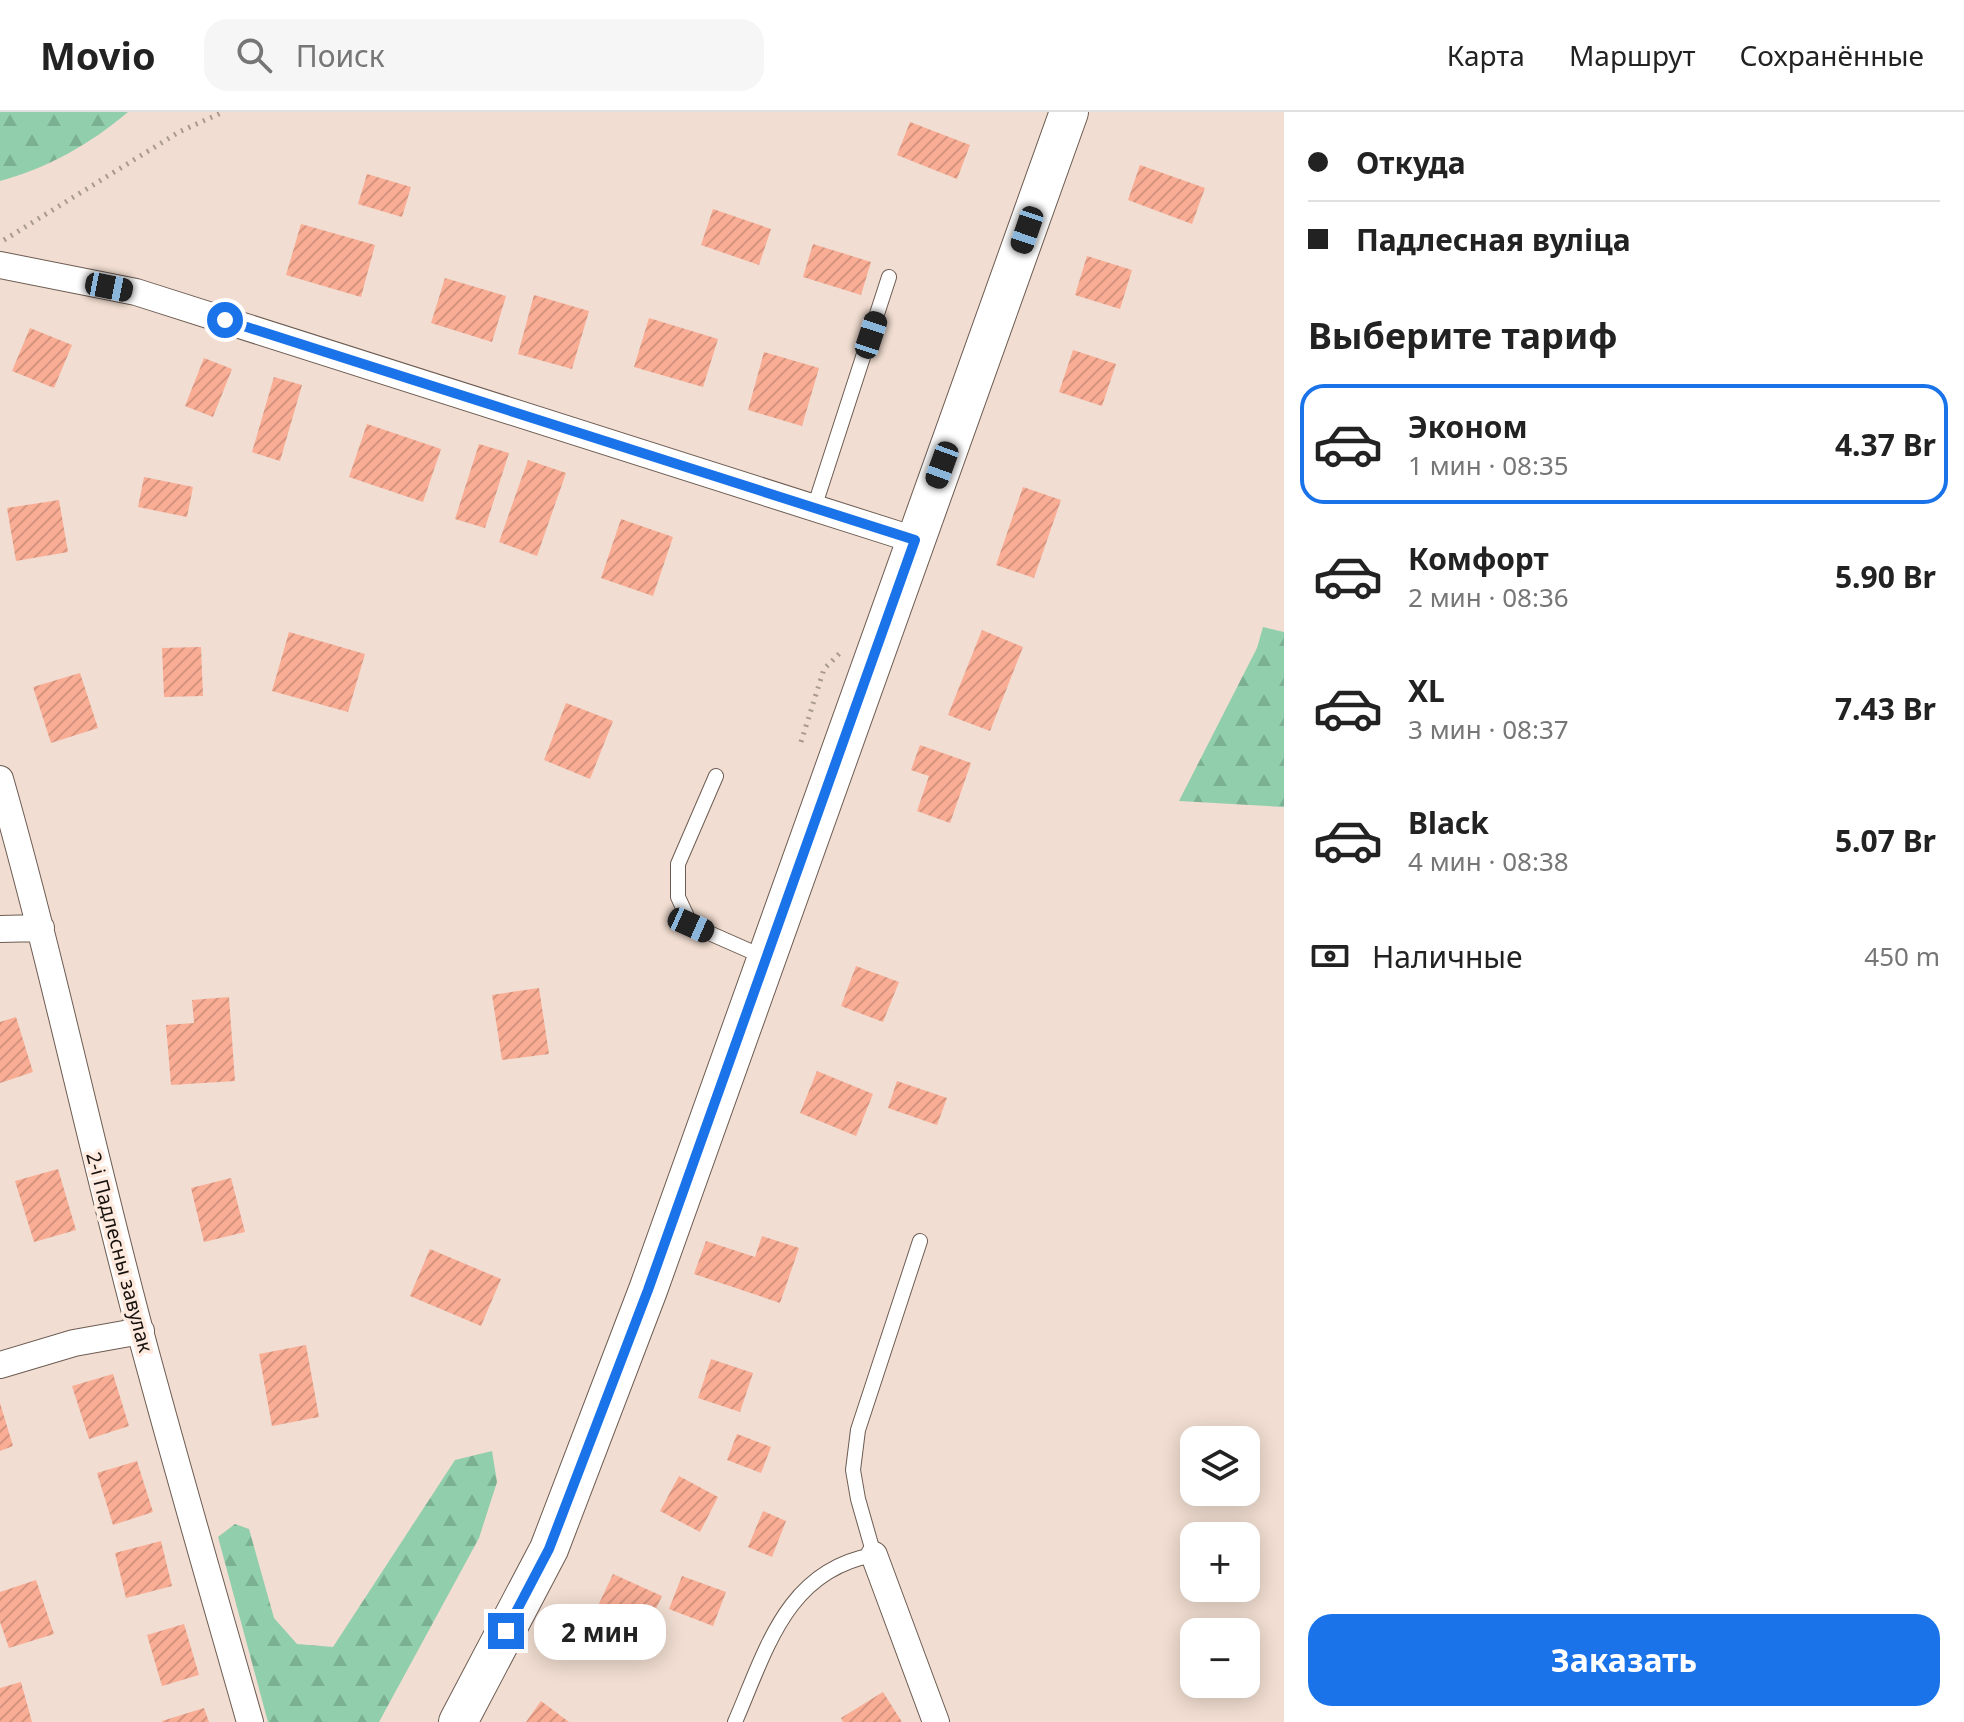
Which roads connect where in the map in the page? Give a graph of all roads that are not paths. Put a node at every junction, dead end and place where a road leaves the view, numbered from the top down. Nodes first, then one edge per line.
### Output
1 (1069, 112) edge
2 (0, 265) edge
3 (889, 277) dead end
4 (814, 508) junction
5 (915, 540) junction
6 (716, 776) dead end
7 (1, 788) edge
8 (41, 928) junction
9 (0, 929) edge
10 (766, 958) junction
11 (920, 1241) dead end
12 (141, 1331) junction
13 (0, 1365) edge
14 (874, 1555) junction
15 (250, 1722) edge
16 (458, 1722) edge
17 (735, 1722) edge
18 (936, 1722) edge

1 - 5 main road
2 - 4 street
3 - 4 lane
4 - 5 street
5 - 10 main road
6 - 10 lane
7 - 8 street, 2-і Падлесны завулак
8 - 9 street
8 - 12 street, 2-і Падлесны завулак
10 - 16 main road
11 - 14 lane
12 - 13 street
12 - 15 street, 2-і Падлесны завулак
14 - 17 lane
14 - 18 street

